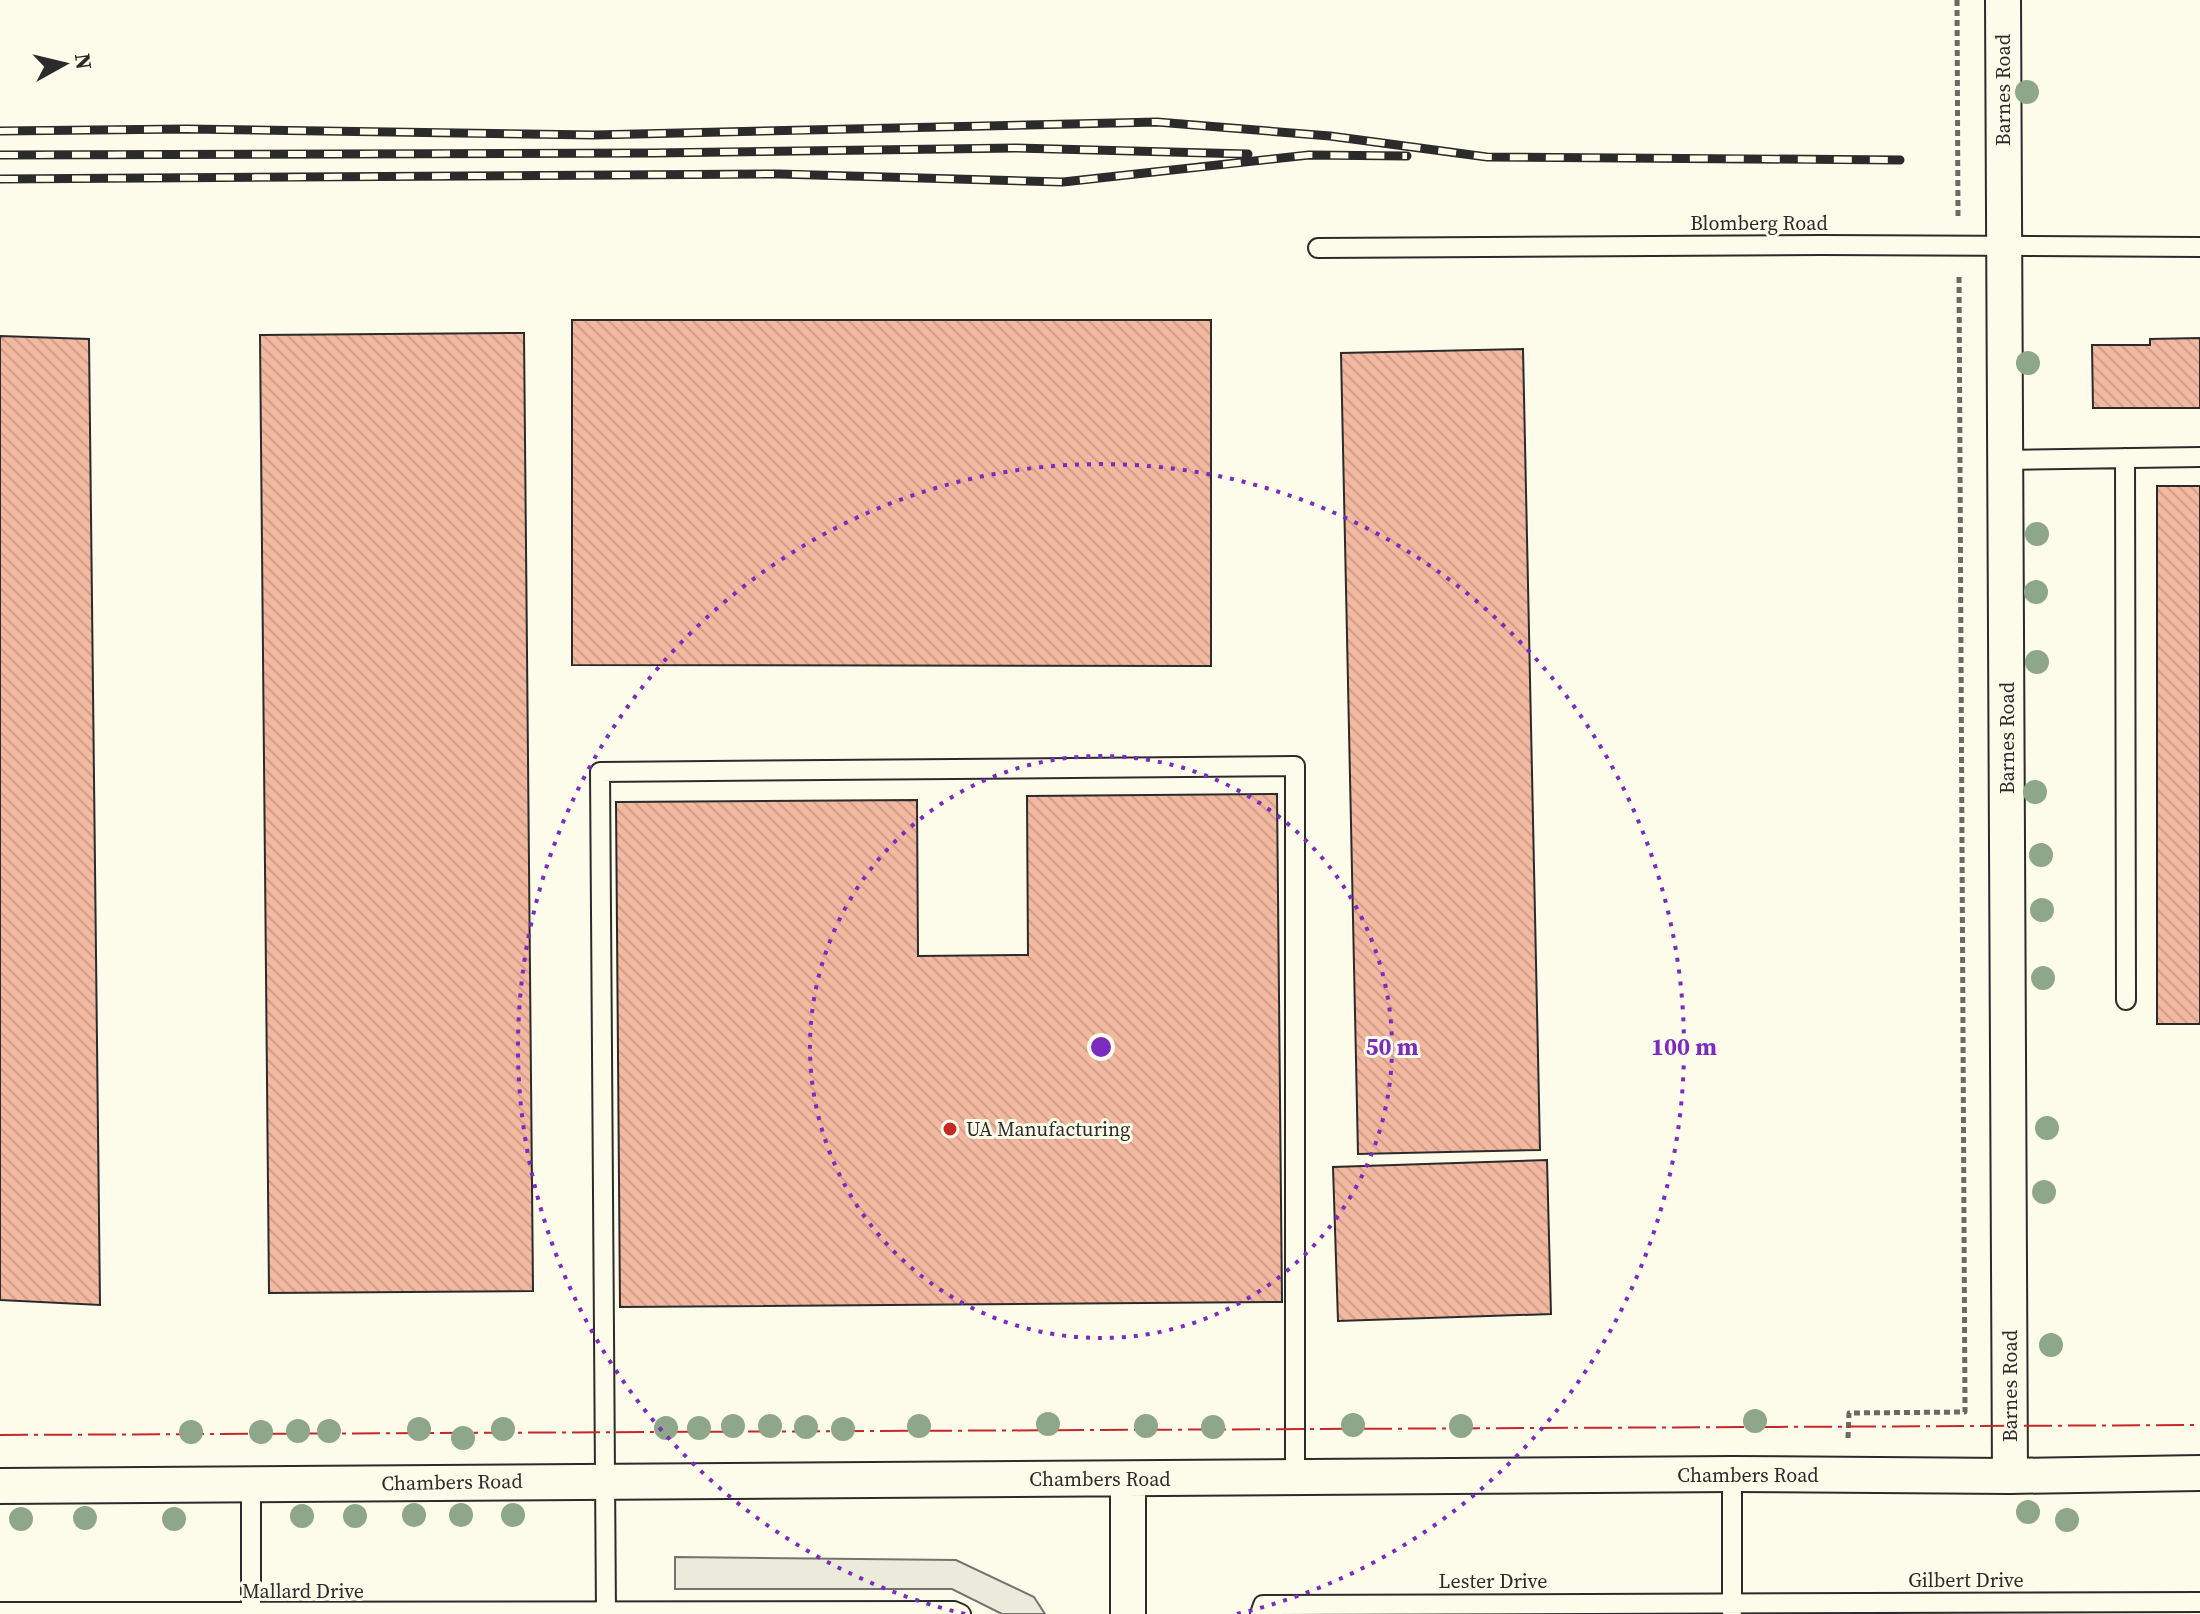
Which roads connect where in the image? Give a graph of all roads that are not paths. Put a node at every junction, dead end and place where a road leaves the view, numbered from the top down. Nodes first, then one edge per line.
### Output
1 (2003, 0) edge
2 (2200, 247) edge
3 (1318, 248) dead end
4 (2004, 248) junction
5 (2200, 457) edge
6 (2125, 458) junction
7 (2005, 460) junction
8 (2126, 1000) dead end
9 (2200, 1473) edge
10 (1732, 1474) junction
11 (2010, 1476) junction
12 (1295, 1478) junction
13 (606, 1480) junction
14 (1128, 1480) junction
15 (251, 1484) junction
16 (0, 1486) edge
17 (2200, 1602) edge
18 (1473, 1608) edge
19 (1732, 1608) edge
20 (0, 1612) edge
21 (251, 1613) edge
22 (699, 1613) edge
23 (846, 1613) edge
24 (606, 1614) edge
25 (961, 1614) edge
26 (1128, 1614) edge
27 (1260, 1614) edge

1 - 4 street, Barnes Road
2 - 4 lane, Blomberg Road
3 - 4 lane, Blomberg Road
4 - 7 street, Barnes Road
5 - 6 lane
6 - 7 lane
6 - 8 lane
7 - 11 street, Barnes Road
9 - 11 street, Chambers Road
10 - 11 street, Chambers Road
10 - 12 street, Chambers Road
10 - 19 lane
12 - 13 lane
12 - 14 street, Chambers Road
13 - 14 street, Chambers Road
13 - 15 street, Chambers Road
13 - 24 lane
14 - 26 street
15 - 16 street, Chambers Road
15 - 21 lane
17 - 19 lane, Gilbert Drive
18 - 19 lane, Lester Drive
18 - 27 lane, Lester Drive
20 - 21 lane, Mallard Drive
21 - 24 lane, Mallard Drive
22 - 23 lane, Mallard Drive
22 - 24 lane, Mallard Drive
23 - 25 lane, Mallard Drive

